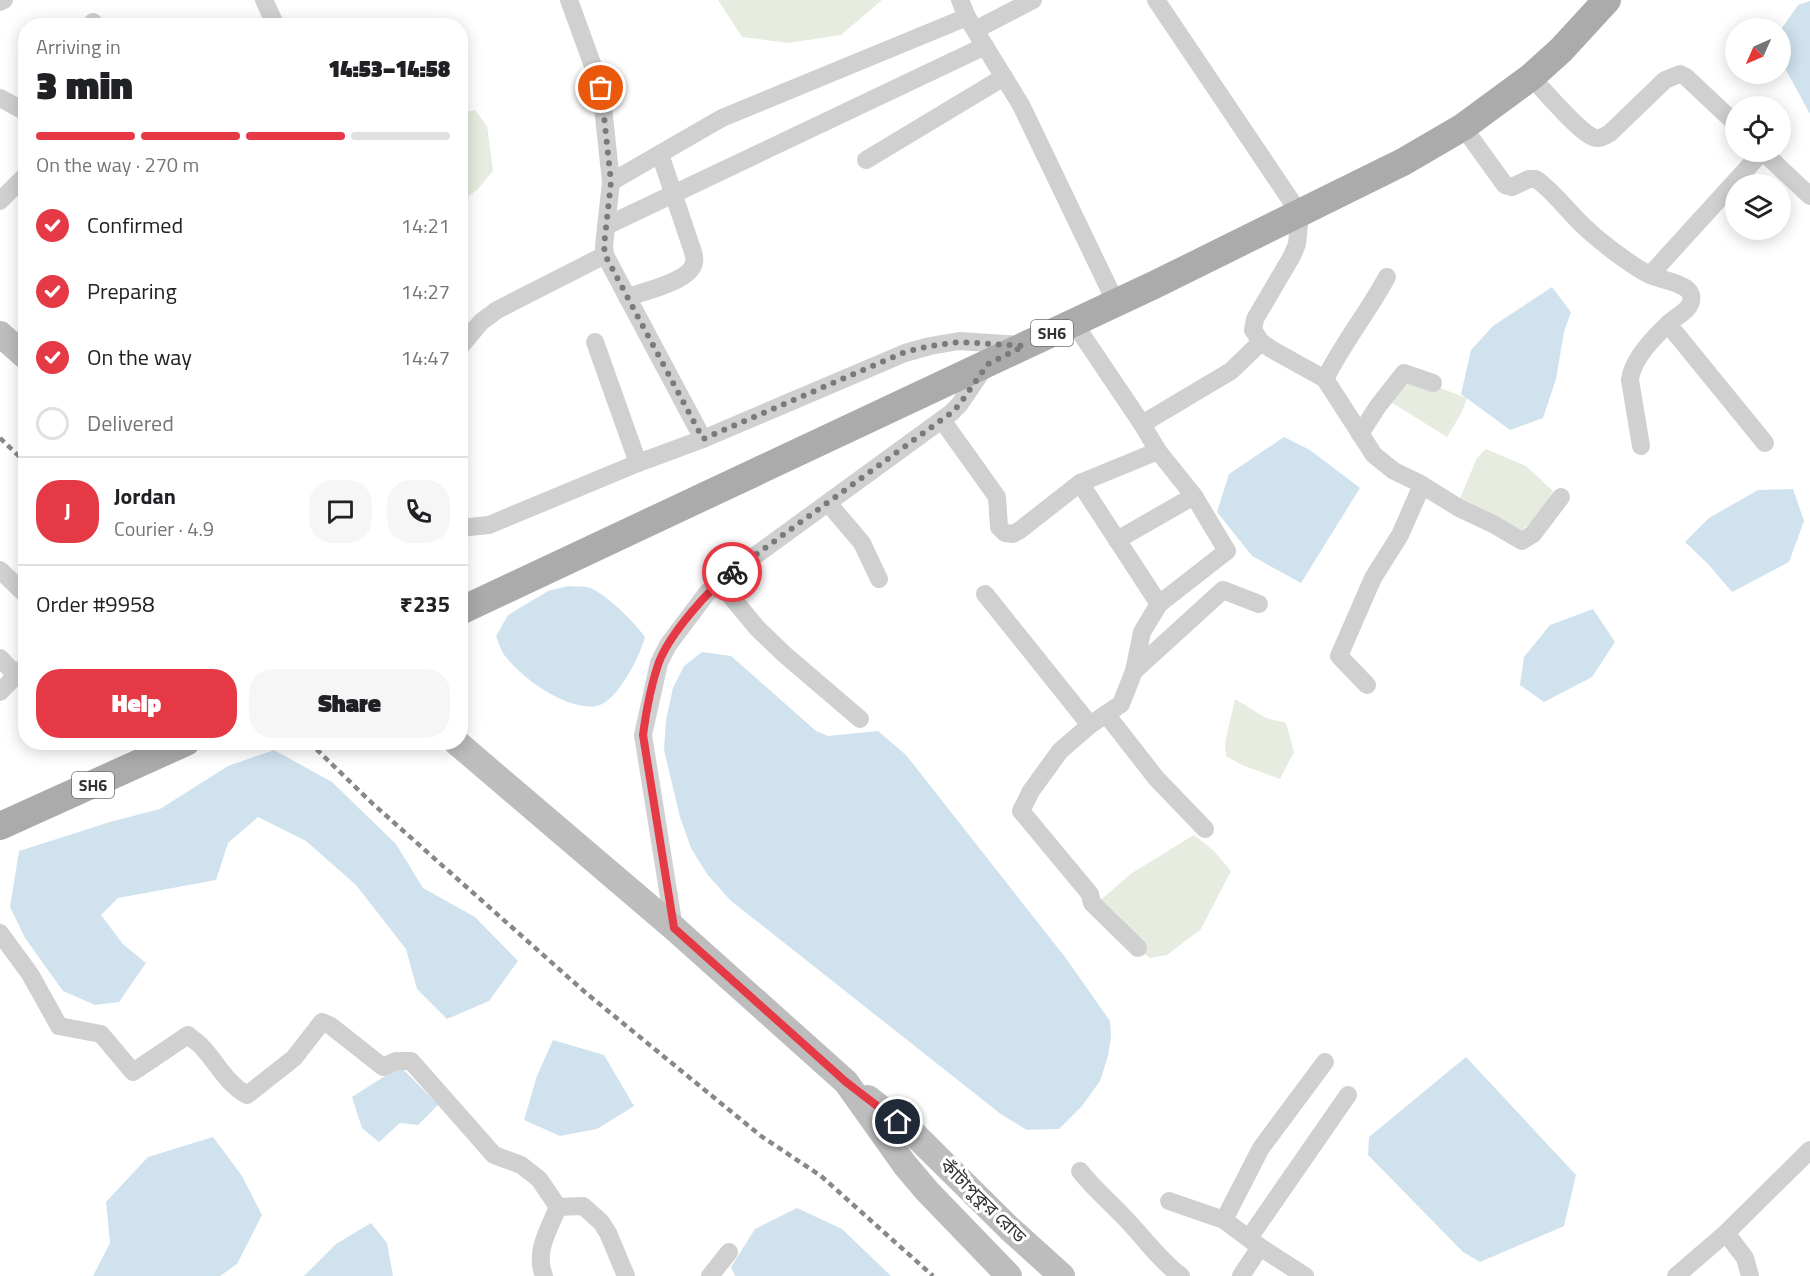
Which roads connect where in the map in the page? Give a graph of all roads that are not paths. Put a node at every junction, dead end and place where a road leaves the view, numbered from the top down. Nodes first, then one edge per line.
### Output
1 (264, 0) edge
2 (569, 0) edge
3 (1033, 0) edge
4 (1156, 0) edge
5 (1607, 0) edge
6 (967, 15) edge
7 (272, 18) edge
8 (985, 46) junction
9 (1004, 77) junction
10 (1531, 77) junction
11 (0, 98) edge
12 (18, 108) edge
13 (1725, 114) edge
14 (1463, 127) junction
15 (660, 154) junction
16 (866, 160) dead end
17 (1753, 162) edge
18 (1773, 162) edge
19 (18, 182) edge
20 (611, 182) junction
21 (674, 194) junction
22 (1810, 196) edge
23 (0, 201) edge
24 (1300, 214) junction
25 (606, 226) junction
26 (605, 255) junction
27 (1650, 275) junction
28 (1387, 277) dead end
29 (627, 297) junction
30 (1116, 303) junction
31 (1074, 322) junction
32 (1668, 324) junction
33 (0, 334) edge
34 (468, 337) edge
35 (595, 342) dead end
36 (1261, 342) junction
37 (1024, 346) junction
38 (18, 350) edge
39 (988, 364) junction
40 (1325, 379) junction
41 (1433, 383) dead end
42 (942, 420) junction
43 (1142, 424) junction
44 (1360, 434) junction
45 (703, 439) junction
46 (1765, 443) dead end
47 (1641, 446) dead end
48 (1158, 451) junction
49 (638, 463) junction
50 (1080, 483) junction
51 (1422, 484) junction
52 (1194, 496) junction
53 (1560, 497) dead end
54 (828, 503) junction
55 (468, 527) edge
56 (1117, 540) junction
57 (0, 570) edge
58 (879, 579) dead end
59 (719, 582) junction
60 (18, 587) edge
61 (985, 594) dead end
62 (1159, 604) junction
63 (1260, 604) dead end
64 (468, 607) edge
65 (0, 658) edge
66 (18, 668) edge
67 (1134, 671) junction
68 (18, 673) edge
69 (1366, 686) dead end
70 (0, 692) edge
71 (1106, 714) junction
72 (860, 719) dead end
73 (1090, 725) junction
74 (168, 750) edge
75 (465, 750) edge
76 (0, 826) edge
77 (1205, 829) dead end
78 (674, 928) junction
79 (0, 933) edge
80 (1138, 948) dead end
81 (1324, 1062) dead end
82 (846, 1082) junction
83 (1348, 1095) dead end
84 (1810, 1150) edge
85 (1080, 1171) dead end
86 (1169, 1201) dead end
87 (558, 1207) junction
88 (1224, 1220) junction
89 (1726, 1233) junction
90 (1255, 1243) junction
91 (729, 1252) dead end
92 (1282, 1269) edge
93 (544, 1276) edge
94 (626, 1276) edge
95 (710, 1276) edge
96 (1009, 1276) edge
97 (1062, 1276) edge
98 (1180, 1276) edge
99 (1241, 1276) edge
100 (1305, 1276) edge
101 (1676, 1276) edge
102 (1750, 1276) edge

1 - 7 street
2 - 20 street
3 - 6 street
4 - 24 street
5 - 10 main road, SH6
6 - 8 street
6 - 15 street
8 - 9 street
8 - 21 street
9 - 16 street
9 - 30 street
10 - 13 street
10 - 14 main road, SH6
11 - 12 street
14 - 24 main road, SH6
14 - 27 street
15 - 20 street
15 - 21 street
17 - 27 street
18 - 22 street
19 - 23 street
20 - 25 street
21 - 25 street
21 - 29 street
24 - 30 main road, SH6
24 - 36 street
25 - 26 street
26 - 29 street
26 - 34 street
27 - 32 street
28 - 40 street
29 - 45 street
30 - 31 main road, SH6
31 - 37 main road, SH6
31 - 43 street
32 - 46 street
32 - 47 street
33 - 38 main road
35 - 49 street
36 - 40 street
36 - 43 street
37 - 39 main road, SH6
37 - 45 street
39 - 42 street
39 - 64 main road, SH6
40 - 44 street
41 - 44 street
42 - 50 street
42 - 54 street
43 - 48 street
44 - 51 street
45 - 49 street
48 - 50 street
48 - 52 street
49 - 55 street
50 - 56 street
51 - 53 street
51 - 69 street
52 - 56 street
52 - 62 street
54 - 58 street
54 - 59 street
56 - 62 street
57 - 60 street
59 - 72 street
59 - 78 street
61 - 73 street
62 - 67 street
63 - 67 street
65 - 66 street
67 - 71 street
68 - 70 street
71 - 73 street
71 - 77 street
73 - 80 street
74 - 76 main road, SH6
75 - 78 main road
78 - 82 main road
79 - 87 street
81 - 88 street
82 - 96 main road
82 - 97 main road, কাঁটাপুকুর রোড
83 - 90 street
84 - 89 street
85 - 98 street
86 - 88 street
87 - 93 street
87 - 94 street
88 - 90 street
89 - 101 street
89 - 102 street
90 - 92 street
90 - 99 street
91 - 95 street
92 - 100 street

